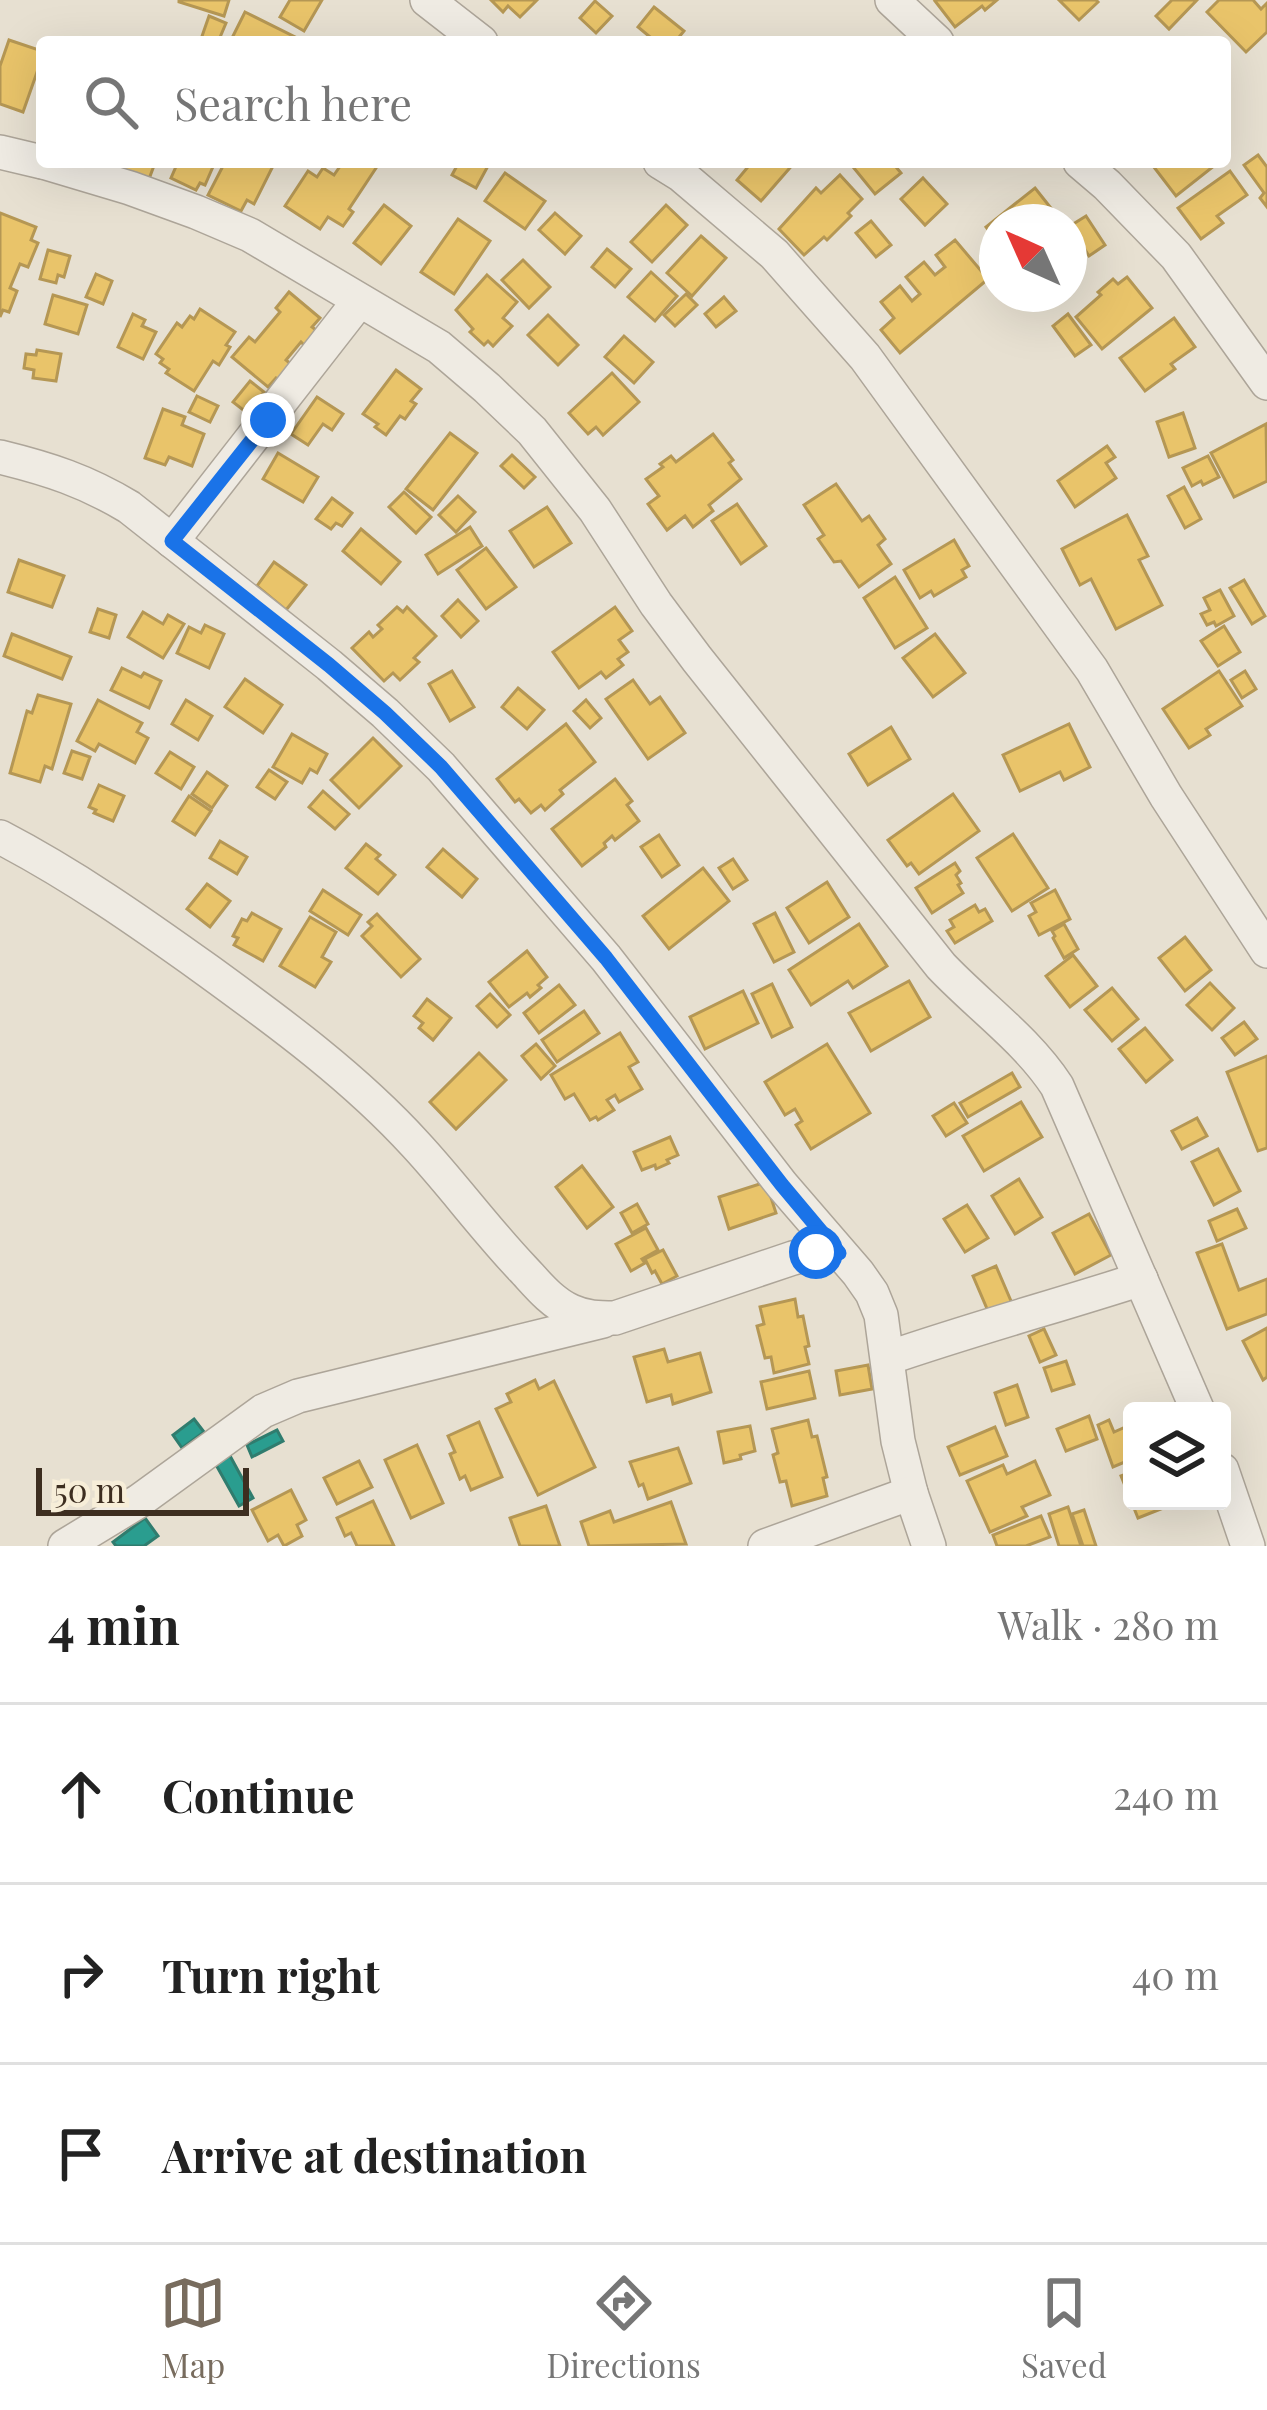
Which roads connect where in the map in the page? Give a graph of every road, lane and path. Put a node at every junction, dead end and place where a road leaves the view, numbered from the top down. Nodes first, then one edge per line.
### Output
1 (427, 0) edge
2 (892, 0) edge
3 (474, 36) edge
4 (931, 36) edge
5 (0, 152) edge
6 (36, 160) edge
7 (63, 168) edge
8 (670, 168) edge
9 (1087, 168) edge
10 (359, 301) junction
11 (1267, 383) edge
12 (0, 457) edge
13 (172, 541) junction
14 (0, 837) edge
15 (1267, 951) edge
16 (839, 1253) junction
17 (1141, 1279) junction
18 (615, 1318) junction
19 (889, 1358) junction
20 (1194, 1402) edge
21 (911, 1492) junction
22 (1231, 1496) edge
23 (65, 1546) edge
24 (766, 1546) edge
25 (929, 1546) edge
26 (1248, 1546) edge

1 - 3 street
2 - 4 street
5 - 6 street
7 - 10 street
8 - 15 street
9 - 11 street
10 - 13 street
10 - 17 street
12 - 13 street
13 - 16 street
14 - 18 street
16 - 18 street
16 - 19 street
17 - 19 street
17 - 20 street
18 - 23 street
19 - 21 street
21 - 24 street
21 - 25 street
22 - 26 street

